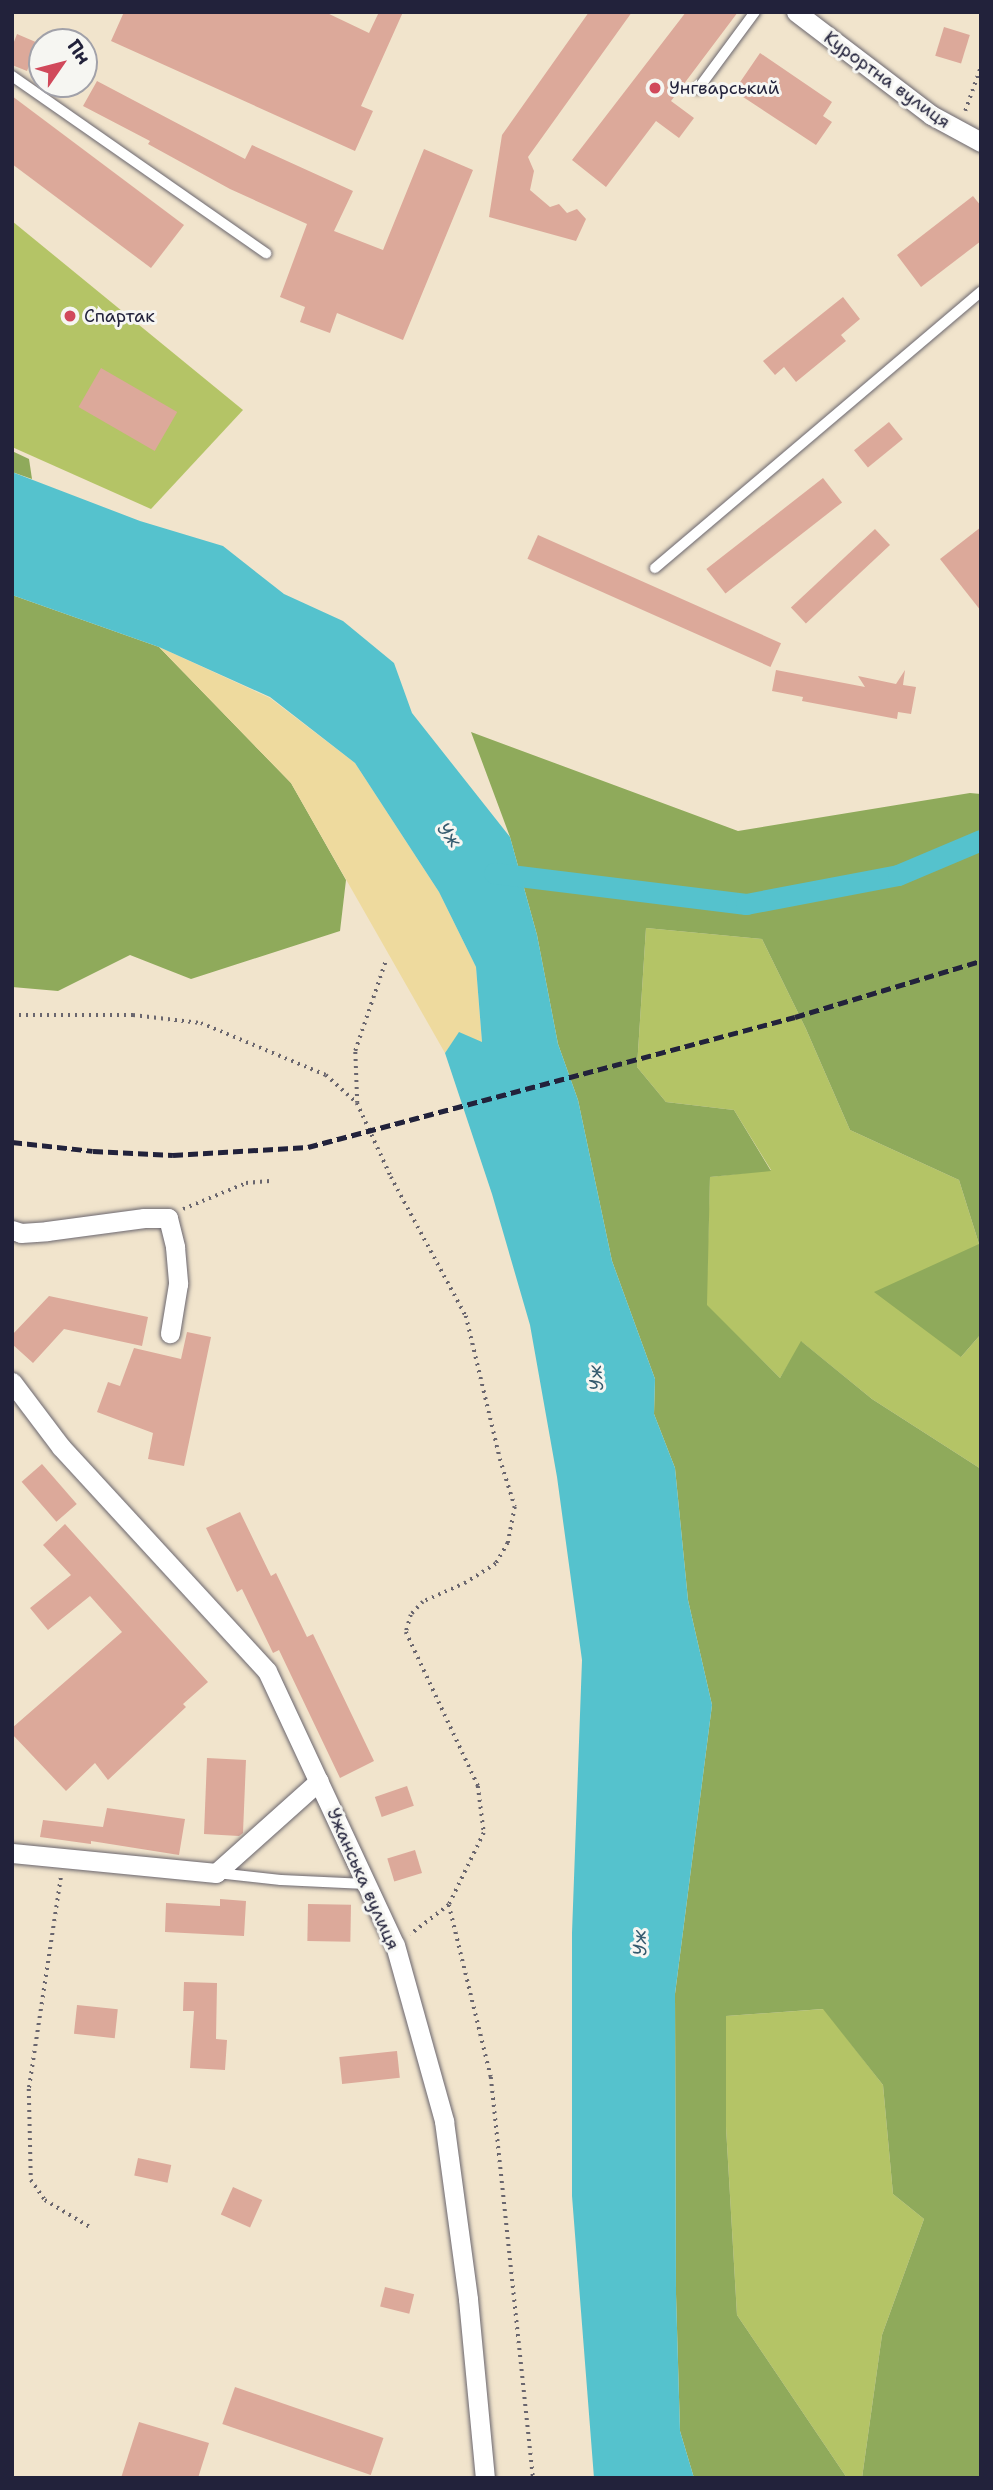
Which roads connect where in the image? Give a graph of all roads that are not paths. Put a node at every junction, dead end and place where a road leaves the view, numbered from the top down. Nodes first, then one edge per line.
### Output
1 (755, 12) edge
2 (796, 12) edge
3 (12, 76) edge
4 (698, 89) dead end
5 (981, 142) edge
6 (266, 253) dead end
7 (981, 292) edge
8 (655, 568) dead end
9 (12, 1230) edge
10 (170, 1334) dead end
11 (12, 1382) edge
12 (319, 1781) junction
13 (12, 1853) edge
14 (216, 1873) junction
15 (368, 1884) junction
16 (485, 2478) edge

1 - 4 lane
2 - 5 street, Курортна вулиця
3 - 6 lane
7 - 8 lane
9 - 10 street
11 - 12 street, Ужанська вулиця
12 - 14 street
12 - 15 street, Ужанська вулиця
13 - 14 street
14 - 15 lane
15 - 16 street, Ужанська вулиця

